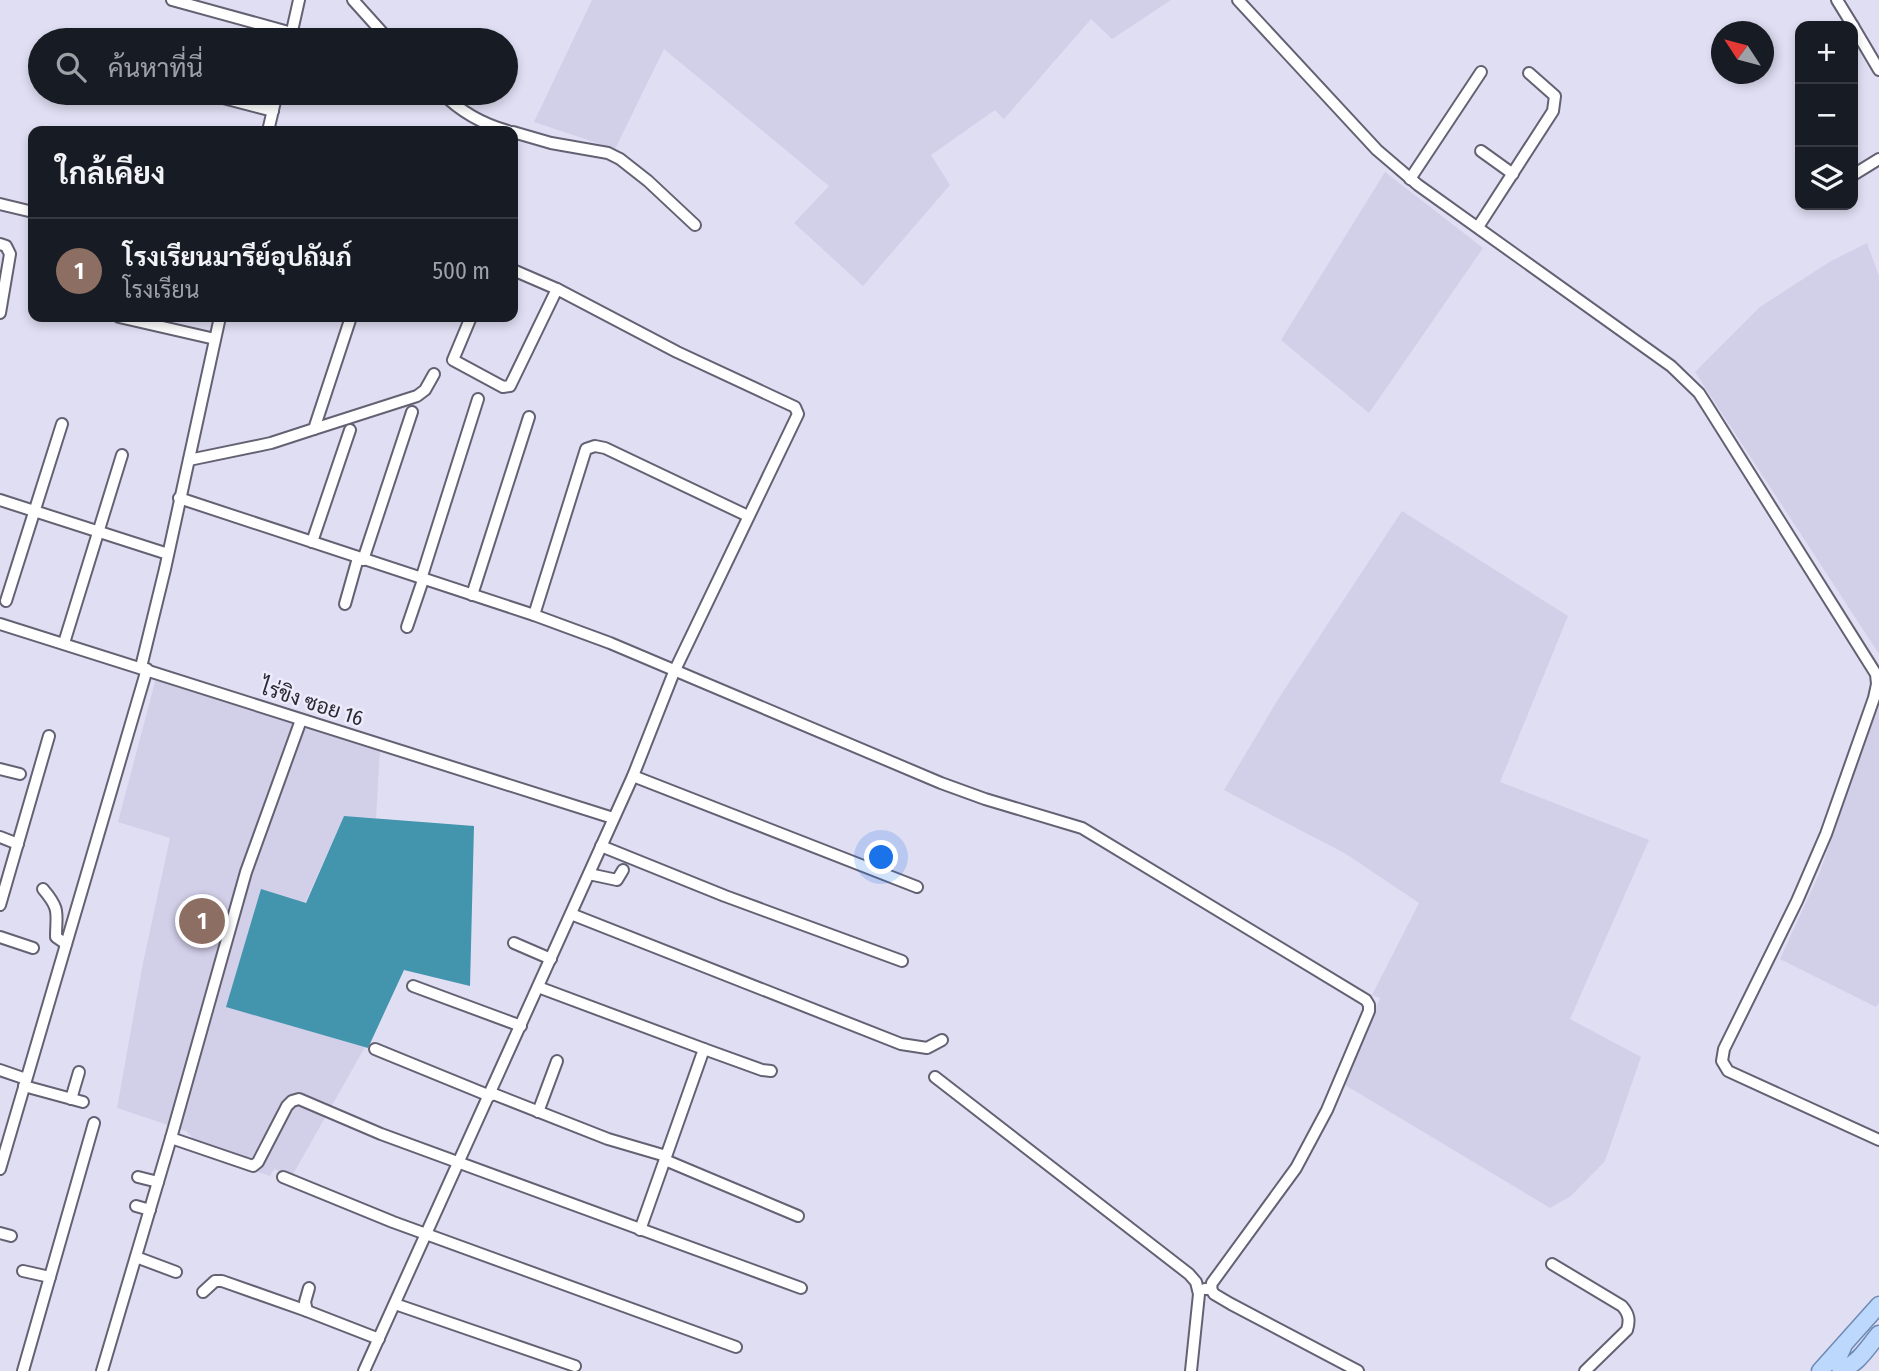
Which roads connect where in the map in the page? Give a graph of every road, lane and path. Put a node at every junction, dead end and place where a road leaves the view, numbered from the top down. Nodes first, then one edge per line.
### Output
1 (172, 0) edge
2 (299, 0) edge
3 (354, 0) edge
4 (1238, 0) edge
5 (1837, 0) edge
6 (1850, 21) edge
7 (262, 28) edge
8 (293, 28) edge
9 (378, 28) edge
10 (1858, 34) edge
11 (1879, 70) edge
12 (1481, 72) dead end
13 (1528, 73) dead end
14 (250, 105) edge
15 (274, 105) edge
16 (455, 105) edge
17 (273, 111) junction
18 (269, 126) edge
19 (490, 126) edge
20 (518, 134) edge
21 (1482, 151) dead end
22 (1879, 159) edge
23 (1858, 172) edge
24 (1513, 174) junction
25 (1410, 179) junction
26 (0, 204) edge
27 (28, 211) edge
28 (695, 225) dead end
29 (1478, 227) junction
30 (0, 244) edge
31 (518, 272) edge
32 (557, 289) junction
33 (0, 313) edge
34 (141, 322) edge
35 (219, 322) edge
36 (349, 322) edge
37 (469, 322) edge
38 (215, 339) junction
39 (434, 374) dead end
40 (478, 399) dead end
41 (412, 412) dead end
42 (529, 417) dead end
43 (62, 424) dead end
44 (314, 429) junction
45 (350, 430) dead end
46 (122, 455) dead end
47 (189, 460) junction
48 (179, 499) junction
49 (0, 500) edge
50 (34, 510) junction
51 (748, 516) junction
52 (99, 530) junction
53 (312, 542) junction
54 (168, 554) junction
55 (361, 559) junction
56 (422, 579) junction
57 (472, 595) junction
58 (6, 601) dead end
59 (345, 604) dead end
60 (534, 615) junction
61 (0, 624) edge
62 (407, 627) dead end
63 (64, 643) junction
64 (144, 668) junction
65 (674, 672) junction
66 (301, 720) junction
67 (49, 736) dead end
68 (0, 769) edge
69 (20, 774) dead end
70 (633, 776) junction
71 (613, 818) junction
72 (0, 837) edge
73 (18, 844) junction
74 (601, 846) junction
75 (623, 870) dead end
76 (589, 874) junction
77 (917, 887) dead end
78 (43, 889) dead end
79 (0, 905) edge
80 (570, 914) junction
81 (0, 937) edge
82 (514, 943) dead end
83 (66, 944) junction
84 (33, 948) dead end
85 (551, 959) junction
86 (902, 961) dead end
87 (413, 986) dead end
88 (538, 987) junction
89 (521, 1026) junction
90 (942, 1040) dead end
91 (375, 1049) dead end
92 (704, 1049) junction
93 (557, 1061) dead end
94 (0, 1070) edge
95 (79, 1072) dead end
96 (771, 1072) dead end
97 (935, 1077) dead end
98 (25, 1082) junction
99 (490, 1094) junction
100 (71, 1098) junction
101 (83, 1102) dead end
102 (537, 1112) junction
103 (94, 1122) dead end
104 (171, 1138) junction
105 (1879, 1140) edge
106 (666, 1158) junction
107 (459, 1162) junction
108 (0, 1169) edge
109 (138, 1177) dead end
110 (283, 1177) dead end
111 (158, 1182) junction
112 (136, 1206) dead end
113 (150, 1210) junction
114 (797, 1216) dead end
115 (640, 1230) junction
116 (426, 1232) junction
117 (136, 1257) junction
118 (1552, 1264) dead end
119 (23, 1272) dead end
120 (176, 1272) dead end
121 (50, 1277) junction
122 (309, 1288) dead end
123 (801, 1288) dead end
124 (1205, 1289) junction
125 (204, 1292) dead end
126 (395, 1304) junction
127 (1879, 1305) edge
128 (307, 1311) junction
129 (1879, 1334) edge
130 (379, 1339) junction
131 (1844, 1344) junction
132 (736, 1347) dead end
133 (1879, 1347) edge
134 (575, 1366) dead end
135 (23, 1371) edge
136 (102, 1371) edge
137 (364, 1371) edge
138 (1191, 1371) edge
139 (1357, 1371) edge
140 (1585, 1371) edge
141 (1820, 1371) edge
142 (1858, 1371) edge

1 - 7 street
2 - 8 street
3 - 9 street
4 - 25 street
5 - 6 street
10 - 11 street
12 - 25 street
13 - 24 street
14 - 17 street
15 - 17 street
16 - 19 street
17 - 18 street
20 - 28 street
21 - 24 street
22 - 23 street
24 - 29 street
25 - 29 street
26 - 27 street
29 - 105 street
30 - 33 street
31 - 32 street
32 - 37 street
32 - 51 street
34 - 38 street
35 - 38 street
36 - 44 street
38 - 47 street
39 - 44 street
40 - 56 street
41 - 55 street
42 - 57 street
43 - 50 street
44 - 47 street
45 - 53 street
46 - 52 street
47 - 48 street
48 - 53 street
48 - 54 street
49 - 50 street
50 - 52 street
50 - 58 street
51 - 60 street
51 - 65 street
52 - 54 street
52 - 63 street
53 - 55 street
54 - 64 street
55 - 56 street
55 - 59 street
56 - 57 street
56 - 62 street
57 - 60 street
60 - 65 street
61 - 63 street, ไร่ขิง ซอย 16
63 - 64 street, ไร่ขิง ซอย 16
64 - 66 street, ไร่ขิง ซอย 16
64 - 83 street
65 - 70 street
65 - 124 street
66 - 71 street, ไร่ขิง ซอย 16
66 - 104 street
67 - 73 street
68 - 69 street
70 - 71 street
70 - 77 street
71 - 74 street
72 - 73 street
73 - 79 street
74 - 76 street
74 - 86 street
75 - 76 street
76 - 80 street
78 - 83 street
80 - 85 street
80 - 90 street
81 - 84 street
82 - 85 street
83 - 98 street
85 - 88 street
87 - 89 street
88 - 89 street
88 - 92 street
89 - 99 street
91 - 99 street
92 - 96 street
92 - 106 street
93 - 102 street
94 - 98 street
95 - 100 street
97 - 124 street
98 - 100 street
98 - 108 street
99 - 102 street
99 - 107 street
100 - 101 street
102 - 106 street
103 - 121 street
104 - 107 street
104 - 111 street
106 - 114 street
106 - 115 street
107 - 115 street
107 - 116 street
109 - 111 street
110 - 116 street
111 - 113 street
112 - 113 street
113 - 117 street
115 - 123 street
116 - 126 street
116 - 132 street
117 - 120 street
117 - 136 street
118 - 140 street
119 - 121 street
121 - 135 street
122 - 128 street
124 - 138 street
124 - 139 street
125 - 128 street
126 - 130 street
126 - 134 street
127 - 131 main road
128 - 130 street
129 - 131 main road
130 - 137 street
131 - 141 main road
133 - 142 main road

